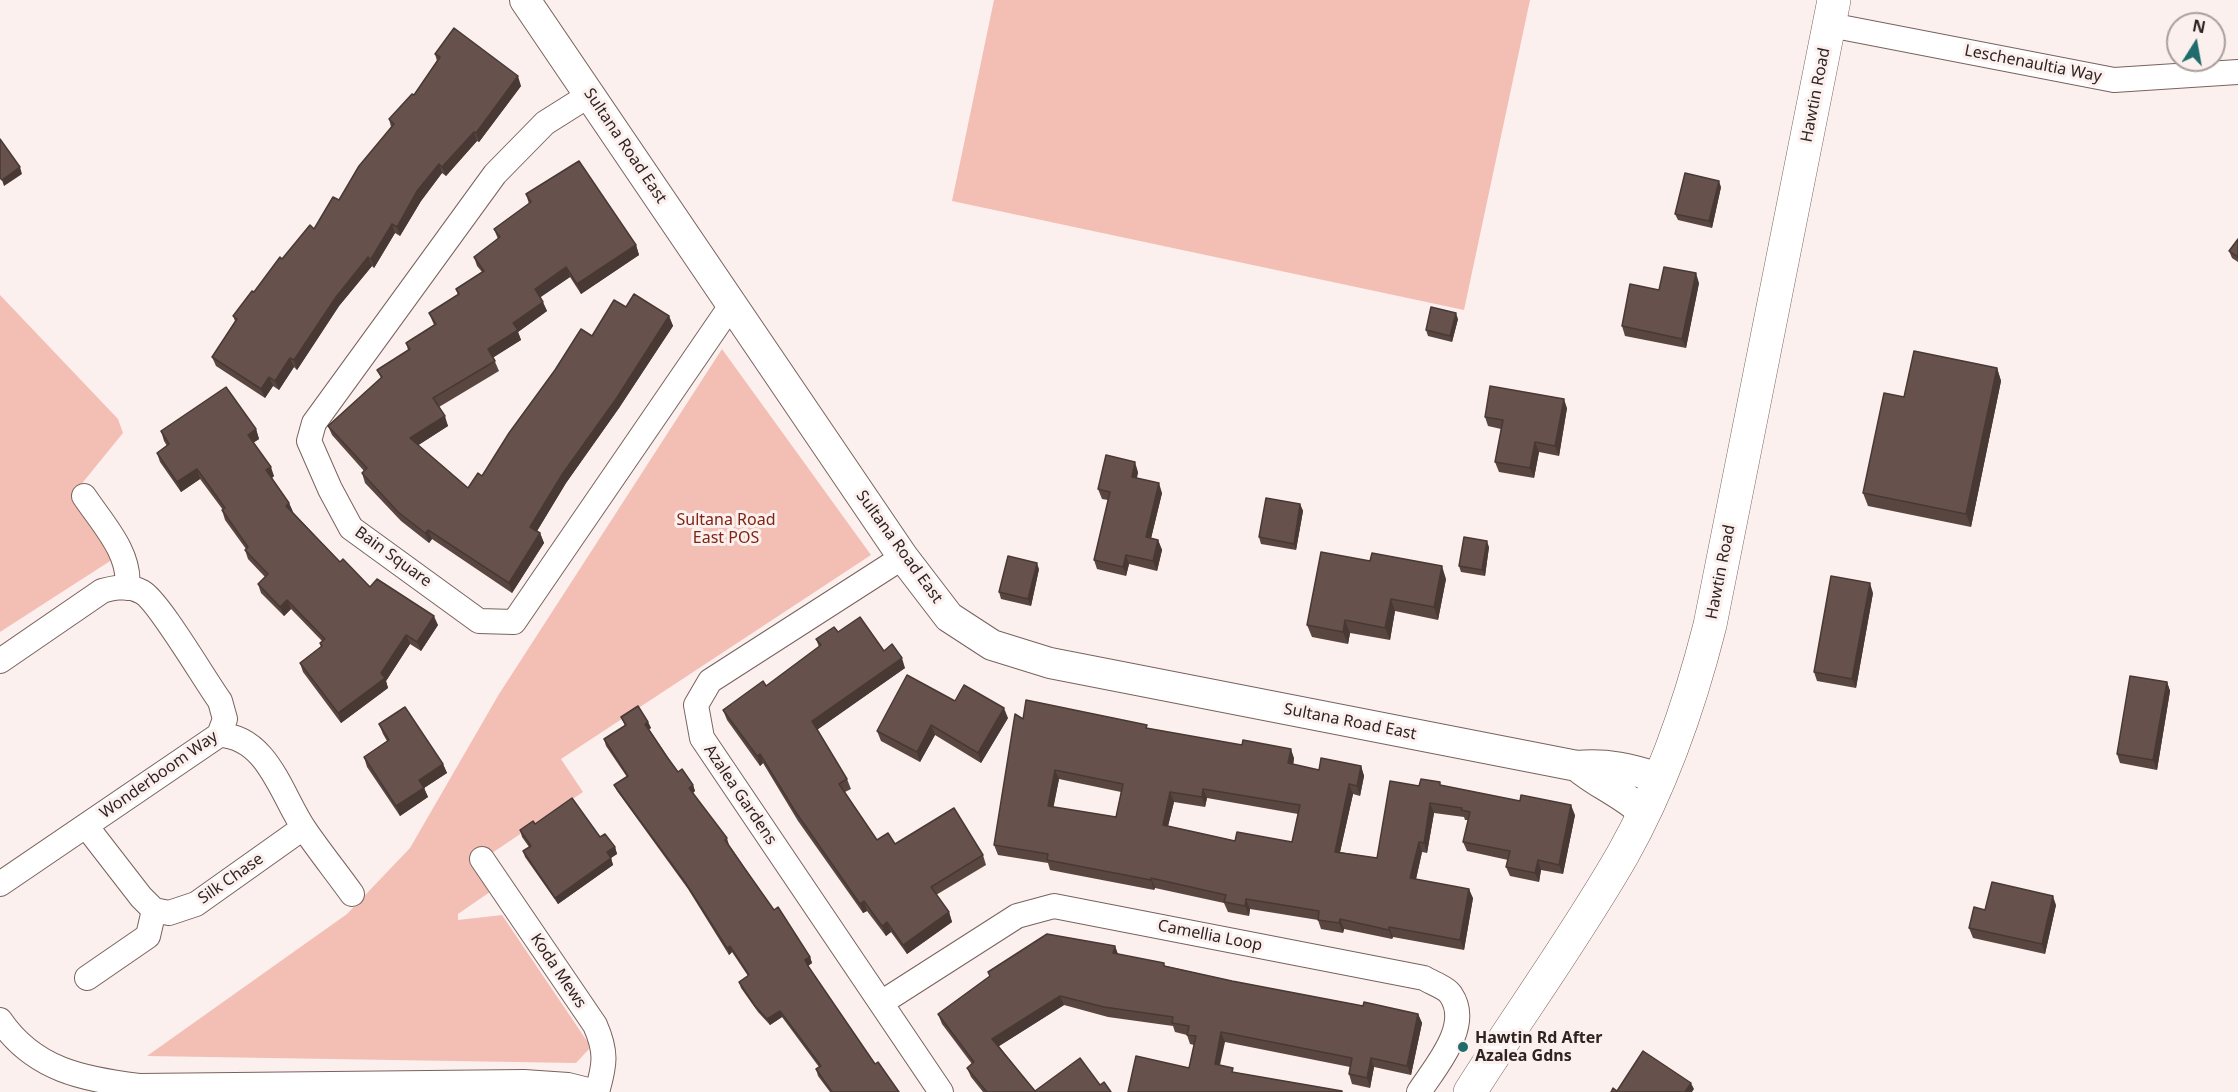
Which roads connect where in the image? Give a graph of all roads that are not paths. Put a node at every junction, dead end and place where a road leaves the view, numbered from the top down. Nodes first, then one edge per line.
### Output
1 (525, 0) edge
2 (1832, 13) edge
3 (2238, 72) edge
4 (591, 94) junction
5 (732, 304) junction
6 (84, 496) dead end
7 (903, 557) junction
8 (127, 588) junction
9 (0, 661) edge
10 (219, 735) junction
11 (1577, 766) junction
12 (1659, 778) junction
13 (1643, 812) junction
14 (86, 826) junction
15 (303, 828) junction
16 (482, 859) dead end
17 (0, 884) edge
18 (352, 894) dead end
19 (154, 910) junction
20 (87, 978) dead end
21 (881, 1003) junction
22 (0, 1020) edge
23 (416, 1088) edge
24 (139, 1089) edge
25 (596, 1092) edge
26 (942, 1092) edge
27 (1419, 1092) edge
28 (1470, 1092) edge

1 - 4 street, Sultana Road East
2 - 3 street, Leschenaultia Way
2 - 12 main road, Hawtin Road
4 - 5 street, Sultana Road East
4 - 5 street, Bain Square
5 - 7 street, Sultana Road East
6 - 8 street
7 - 11 street, Sultana Road East
7 - 21 street, Azalea Gardens
8 - 9 street
8 - 10 street, Wonderboom Way
10 - 14 street, Wonderboom Way
10 - 15 street
11 - 12 street, Sultana Road East
11 - 13 street, Sultana Road East
12 - 13 main road, Hawtin Road
13 - 28 main road, Hawtin Road
14 - 17 street, Wonderboom Way
14 - 19 street
15 - 18 street
15 - 19 street, Silk Chase
16 - 25 street, Koda Mews
19 - 20 street
21 - 26 street, Azalea Gardens
21 - 27 street, Camellia Loop
22 - 24 street
23 - 24 street
23 - 25 street

